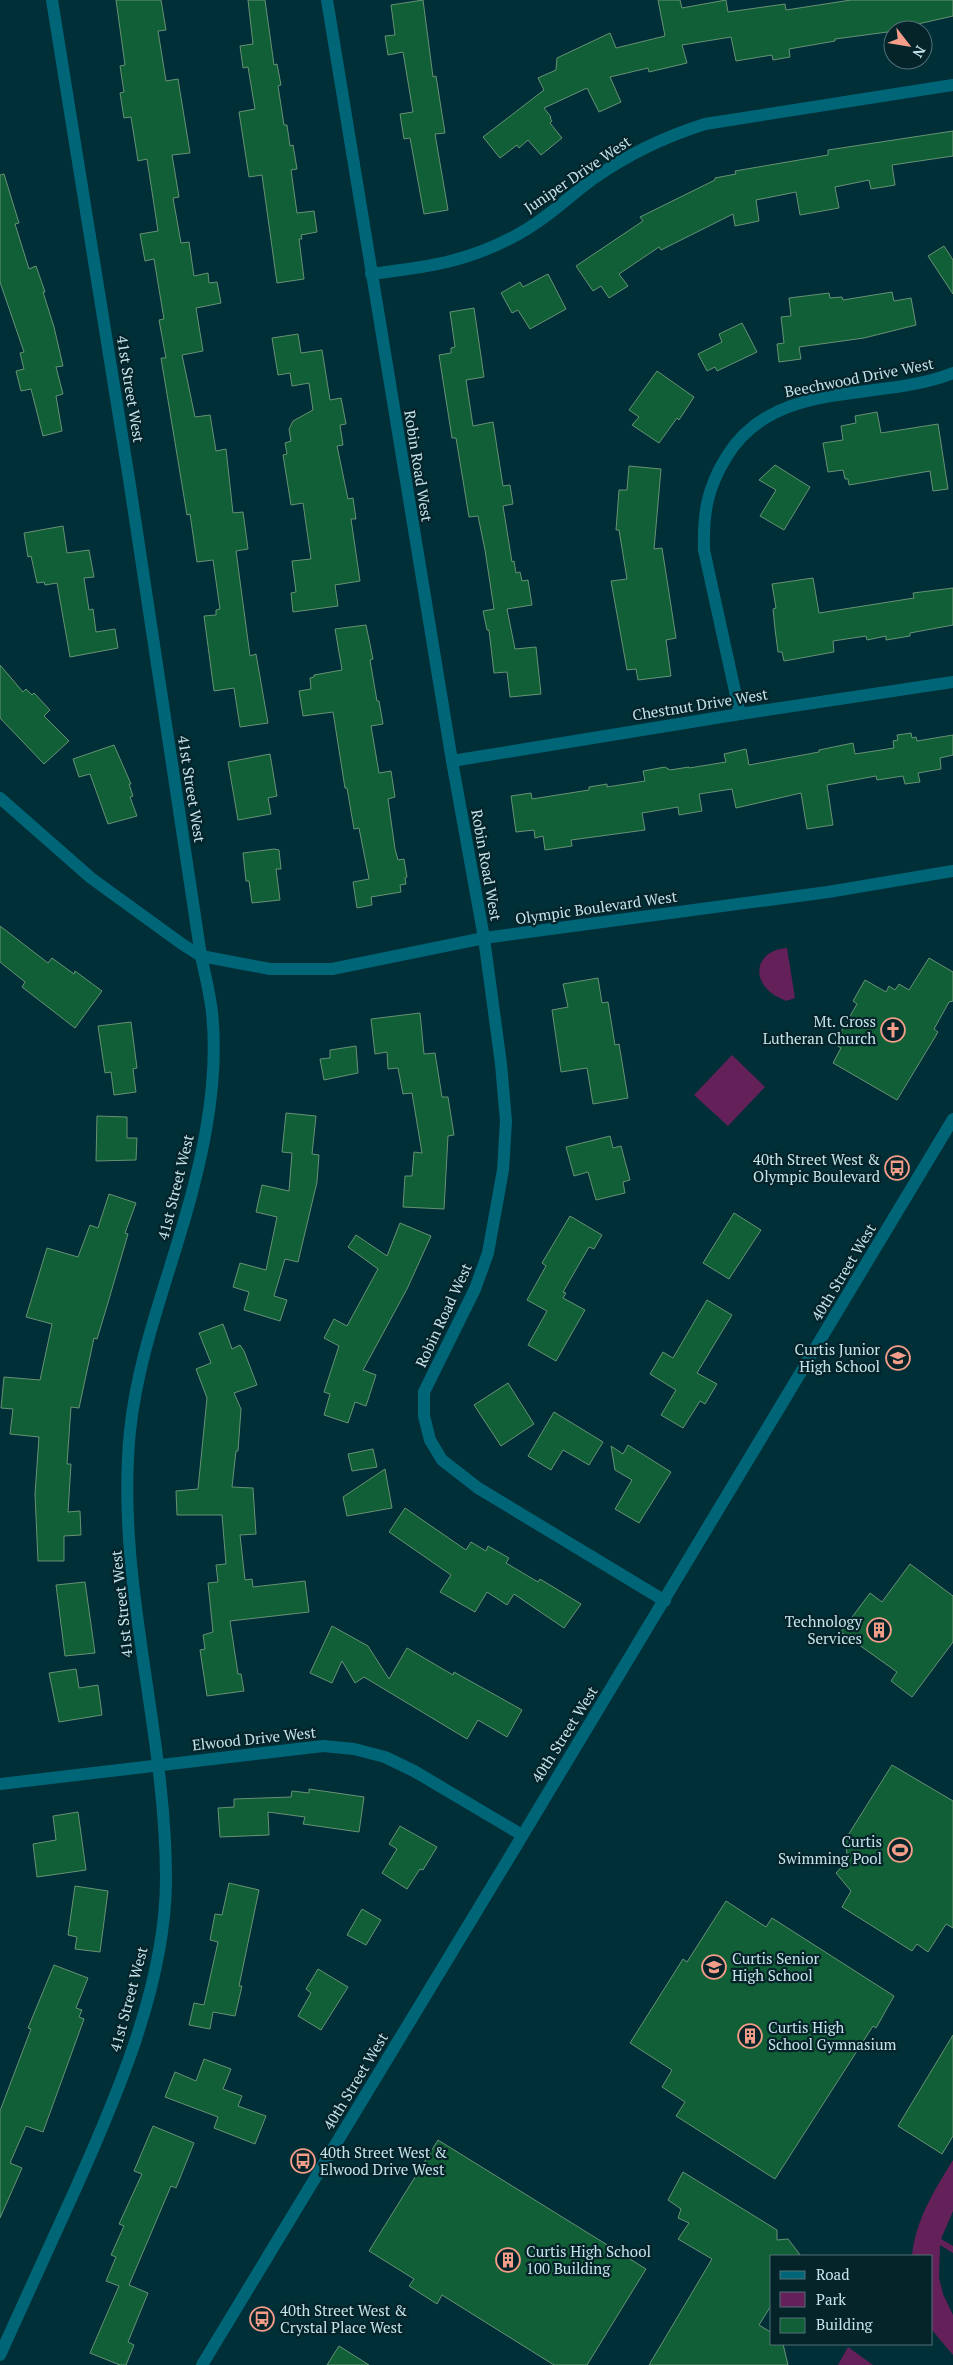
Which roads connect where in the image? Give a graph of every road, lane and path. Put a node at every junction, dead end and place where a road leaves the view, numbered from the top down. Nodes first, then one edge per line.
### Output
1 (52, 0) edge
2 (327, 0) edge
3 (953, 86) edge
4 (371, 274) junction
5 (953, 373) edge
6 (953, 682) edge
7 (740, 714) junction
8 (452, 761) junction
9 (0, 798) edge
10 (953, 871) edge
11 (484, 938) junction
12 (201, 956) junction
13 (953, 1119) edge
14 (665, 1601) junction
15 (158, 1764) junction
16 (0, 1784) edge
17 (522, 1835) junction
18 (0, 2355) edge
19 (202, 2365) edge

1 - 12 street, 41st Street West
2 - 4 street, Robin Road West
3 - 4 street, Juniper Drive West
4 - 8 street, Robin Road West
5 - 7 street, Beechwood Drive West
6 - 7 street, Chestnut Drive West
7 - 8 street, Chestnut Drive West
8 - 11 street, Robin Road West
9 - 12 street, Olympic Boulevard West
10 - 11 street, Olympic Boulevard West
11 - 12 street, Olympic Boulevard West
11 - 14 street, Robin Road West
12 - 15 street, 41st Street West
13 - 14 street, 40th Street West
14 - 17 street, 40th Street West
15 - 16 street, Elwood Drive West
15 - 17 street, Elwood Drive West
15 - 18 street, 41st Street West
17 - 19 street, 40th Street West

